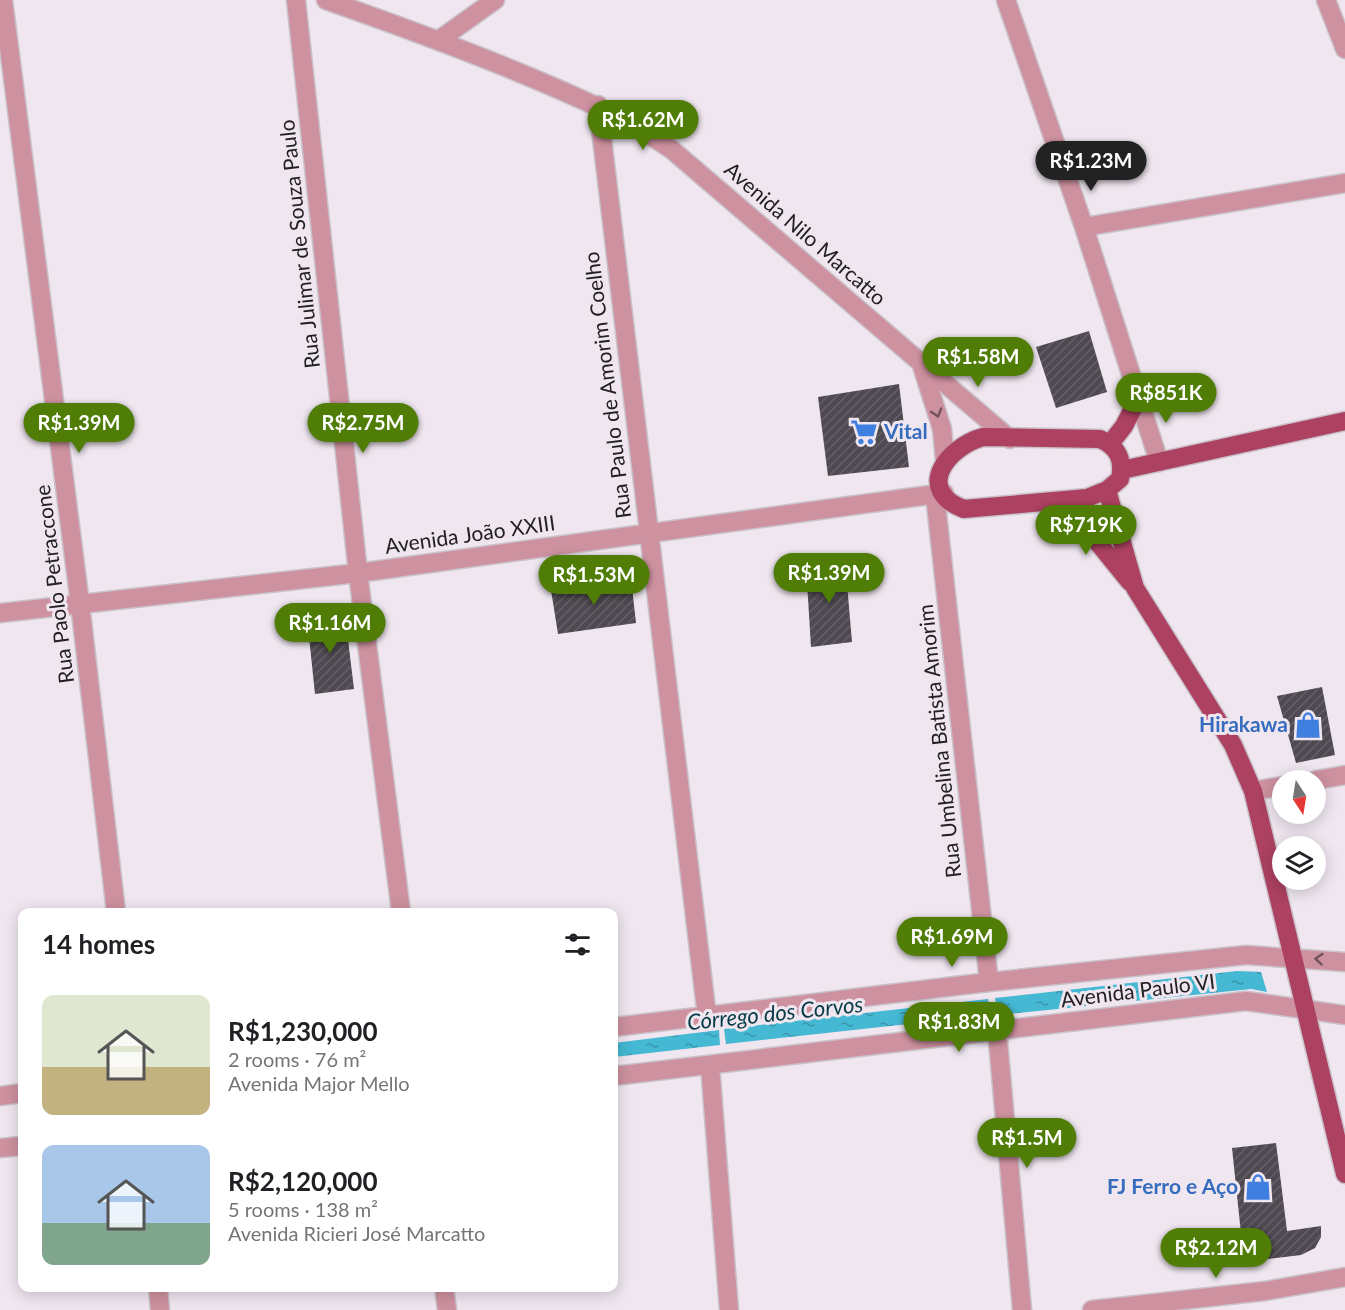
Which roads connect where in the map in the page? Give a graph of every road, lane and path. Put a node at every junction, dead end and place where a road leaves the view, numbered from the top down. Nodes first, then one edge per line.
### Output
1 (3, 0) edge
2 (296, 0) edge
3 (326, 0) edge
4 (495, 0) edge
5 (1006, 0) edge
6 (1326, 0) edge
7 (439, 39) junction
8 (1345, 49) edge
9 (598, 105) junction
10 (1345, 183) edge
11 (1084, 227) junction
12 (922, 366) junction
13 (1139, 397) junction
14 (1345, 421) edge
15 (1010, 439) junction
16 (1110, 444) junction
17 (945, 461) junction
18 (1159, 462) junction
19 (1122, 470) junction
20 (1107, 490) junction
21 (940, 494) junction
22 (1064, 501) junction
23 (648, 533) junction
24 (358, 573) junction
25 (1135, 588) junction
26 (80, 604) junction
27 (0, 613) edge
28 (1345, 775) edge
29 (1326, 778) edge
30 (1272, 788) edge
31 (1253, 791) junction
32 (116, 908) edge
33 (400, 908) edge
34 (1292, 957) junction
35 (1345, 962) edge
36 (989, 982) junction
37 (1305, 1010) junction
38 (1345, 1015) edge
39 (707, 1017) junction
40 (618, 1027) edge
41 (997, 1030) junction
42 (710, 1065) junction
43 (618, 1076) edge
44 (18, 1094) edge
45 (0, 1096) edge
46 (18, 1146) edge
47 (0, 1148) edge
48 (1345, 1174) edge
49 (1345, 1277) edge
50 (158, 1292) edge
51 (445, 1292) edge
52 (160, 1310) edge
53 (447, 1310) edge
54 (729, 1310) edge
55 (1022, 1310) edge
56 (1092, 1310) edge

1 - 26 street, Rua Paolo Petraccone
2 - 24 street, Rua Julimar de Souza Paulo
3 - 7 street, Avenida Nilo Marcatto
4 - 7 street
5 - 11 street
6 - 8 street
7 - 9 street, Avenida Nilo Marcatto
9 - 12 street, Avenida Nilo Marcatto
9 - 23 street, Rua Paulo de Amorim Coelho
10 - 11 street
11 - 13 street
12 - 15 street, Avenida Nilo Marcatto
12 -> 17 street
13 - 16 main road
13 - 18 street
14 - 18 main road
15 - 16 main road
15 - 17 main road
16 - 19 main road
17 - 21 main road
18 - 19 main road
19 - 20 main road
20 - 22 main road
20 - 25 main road
21 - 22 main road
21 - 23 street, Avenida João XXIII
21 - 36 street, Rua Umbelina Batista Amorim
22 - 25 main road
23 - 24 street, Avenida João XXIII
23 - 39 street, Rua Paulo de Amorim Coelho
24 - 26 street, Avenida João XXIII
24 - 33 street, Rua Julimar de Souza Paulo
25 - 31 main road
26 - 27 street, Avenida João XXIII
26 - 32 street, Rua Paolo Petraccone
28 - 29 street
30 - 31 street
31 - 34 main road
35 -> 34 street, Avenida Paulo VI
34 - 36 street, Avenida Paulo VI
34 - 37 main road
36 - 39 street, Avenida Paulo VI
37 - 38 street, Avenida Paulo VI
37 - 41 street, Avenida Paulo VI
37 - 48 main road
39 - 40 street, Avenida Paulo VI
41 - 42 street, Avenida Paulo VI
41 - 55 street
42 - 43 street, Avenida Paulo VI
42 - 54 street
44 - 45 street
46 - 47 street
49 - 56 street
50 - 52 street
51 - 53 street

